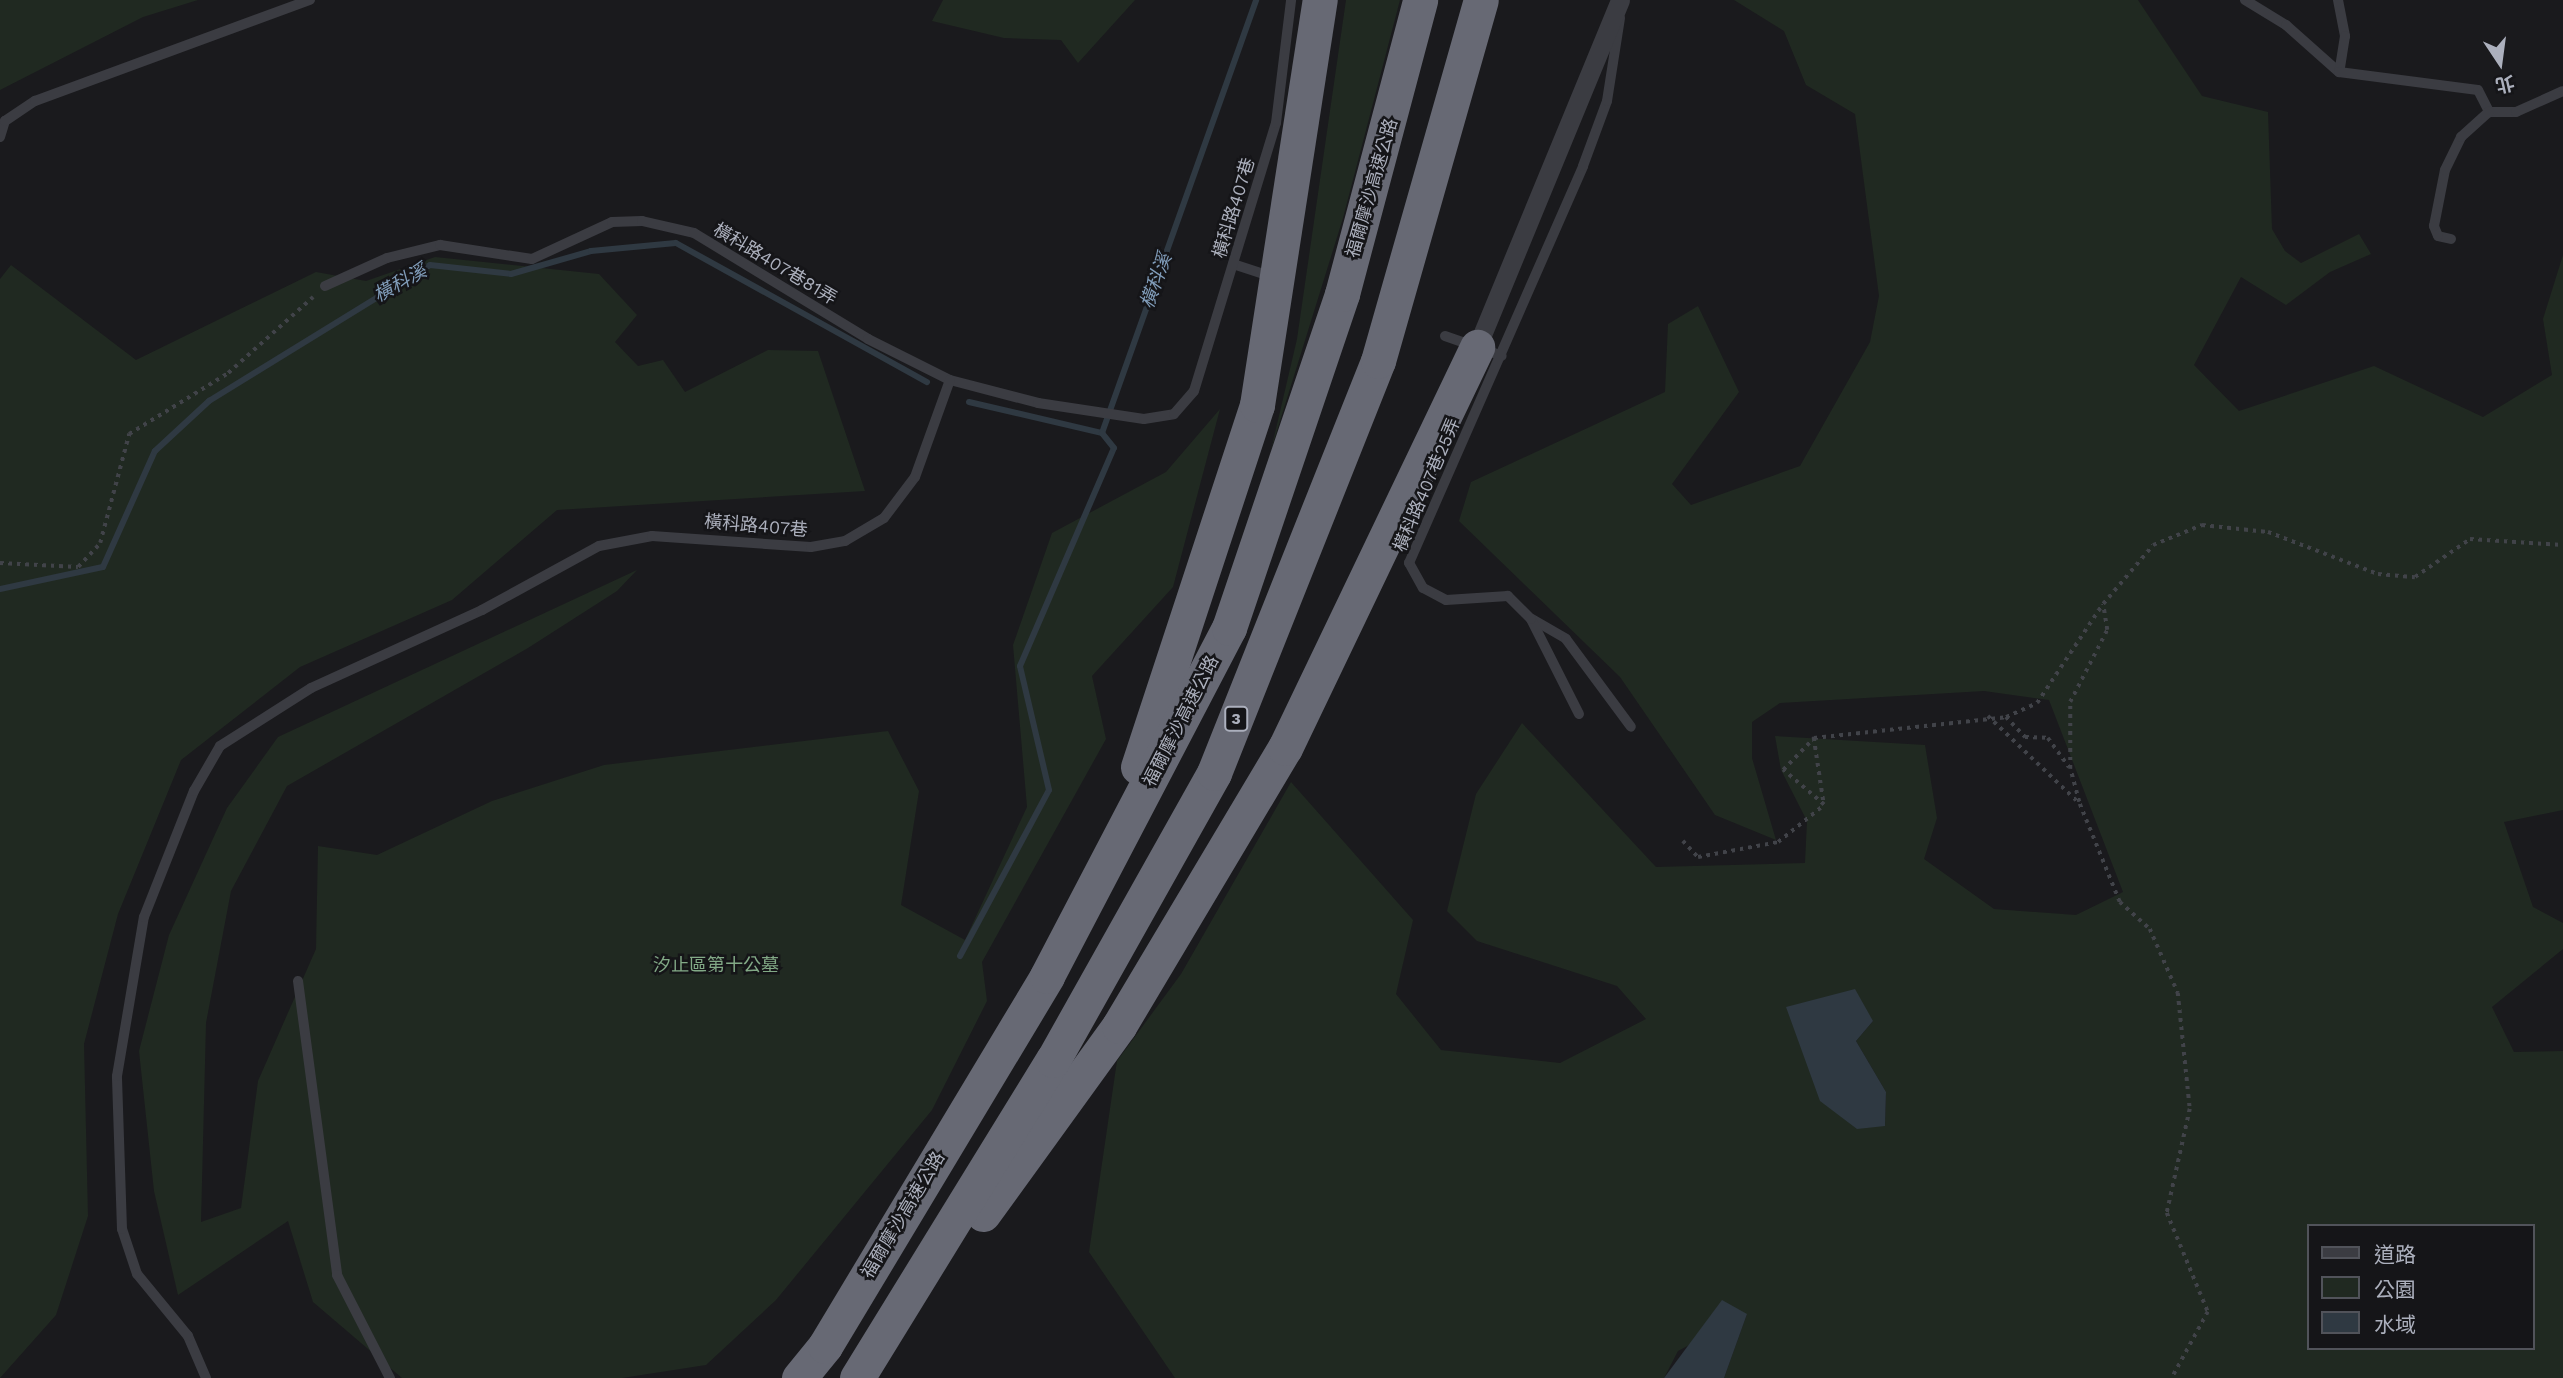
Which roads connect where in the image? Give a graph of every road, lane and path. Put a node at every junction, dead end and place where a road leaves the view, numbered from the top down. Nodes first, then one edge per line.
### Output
1 (310, 0) edge
2 (1290, 0) edge
3 (1320, 0) edge
4 (1420, 0) edge
5 (1481, 0) edge
6 (1622, 0) edge
7 (2245, 0) edge
8 (2338, 0) edge
9 (2339, 72) junction
10 (2563, 91) edge
11 (2489, 112) junction
12 (0, 137) edge
13 (2451, 239) dead end
14 (1233, 264) junction
15 (1264, 274) dead end
16 (325, 286) joint
17 (1445, 336) dead end
18 (1490, 351) junction
19 (950, 380) junction
20 (1174, 414) joint
21 (2563, 545) edge
22 (0, 563) edge
23 (2103, 604) junction
24 (1531, 619) junction
25 (1579, 714) dead end
26 (1988, 716) junction
27 (2006, 717) junction
28 (1631, 727) dead end
29 (1814, 738) junction
30 (2070, 769) junction
31 (2080, 804) junction
32 (1824, 805) junction
33 (1682, 841) dead end
34 (1104, 870) junction
35 (298, 981) dead end
36 (206, 1378) edge
37 (390, 1378) edge
38 (799, 1378) edge
39 (857, 1378) edge
40 (864, 1378) edge
41 (2172, 1378) edge

1 - 12 lane
2 - 14 lane, 橫科路407巷
3 - 34 highway
4 - 34 highway, 福爾摩沙高速公路
5 - 39 highway, 3
6 - 18 street
7 - 9 lane
8 - 9 lane
9 - 11 lane
10 - 11 lane
11 - 13 lane
14 - 15 lane
14 - 20 lane, 橫科路407巷
16 - 19 lane, 橫科路407巷81弄
16 - 22 path
17 - 18 lane
18 - 24 lane, 橫科路407巷25弄
18 - 40 highway
19 - 20 lane, 橫科路407巷81弄
19 - 36 lane, 橫科路407巷
21 - 23 path
23 - 27 path
23 - 30 path
24 - 25 lane, 橫科路407巷25弄
24 - 28 lane
26 - 27 path
26 - 29 path
26 - 31 path
27 - 30 path
29 - 32 path
29 - 32 path
30 - 31 path
31 - 41 path
32 - 33 path
34 - 38 highway, 福爾摩沙高速公路
35 - 37 lane

